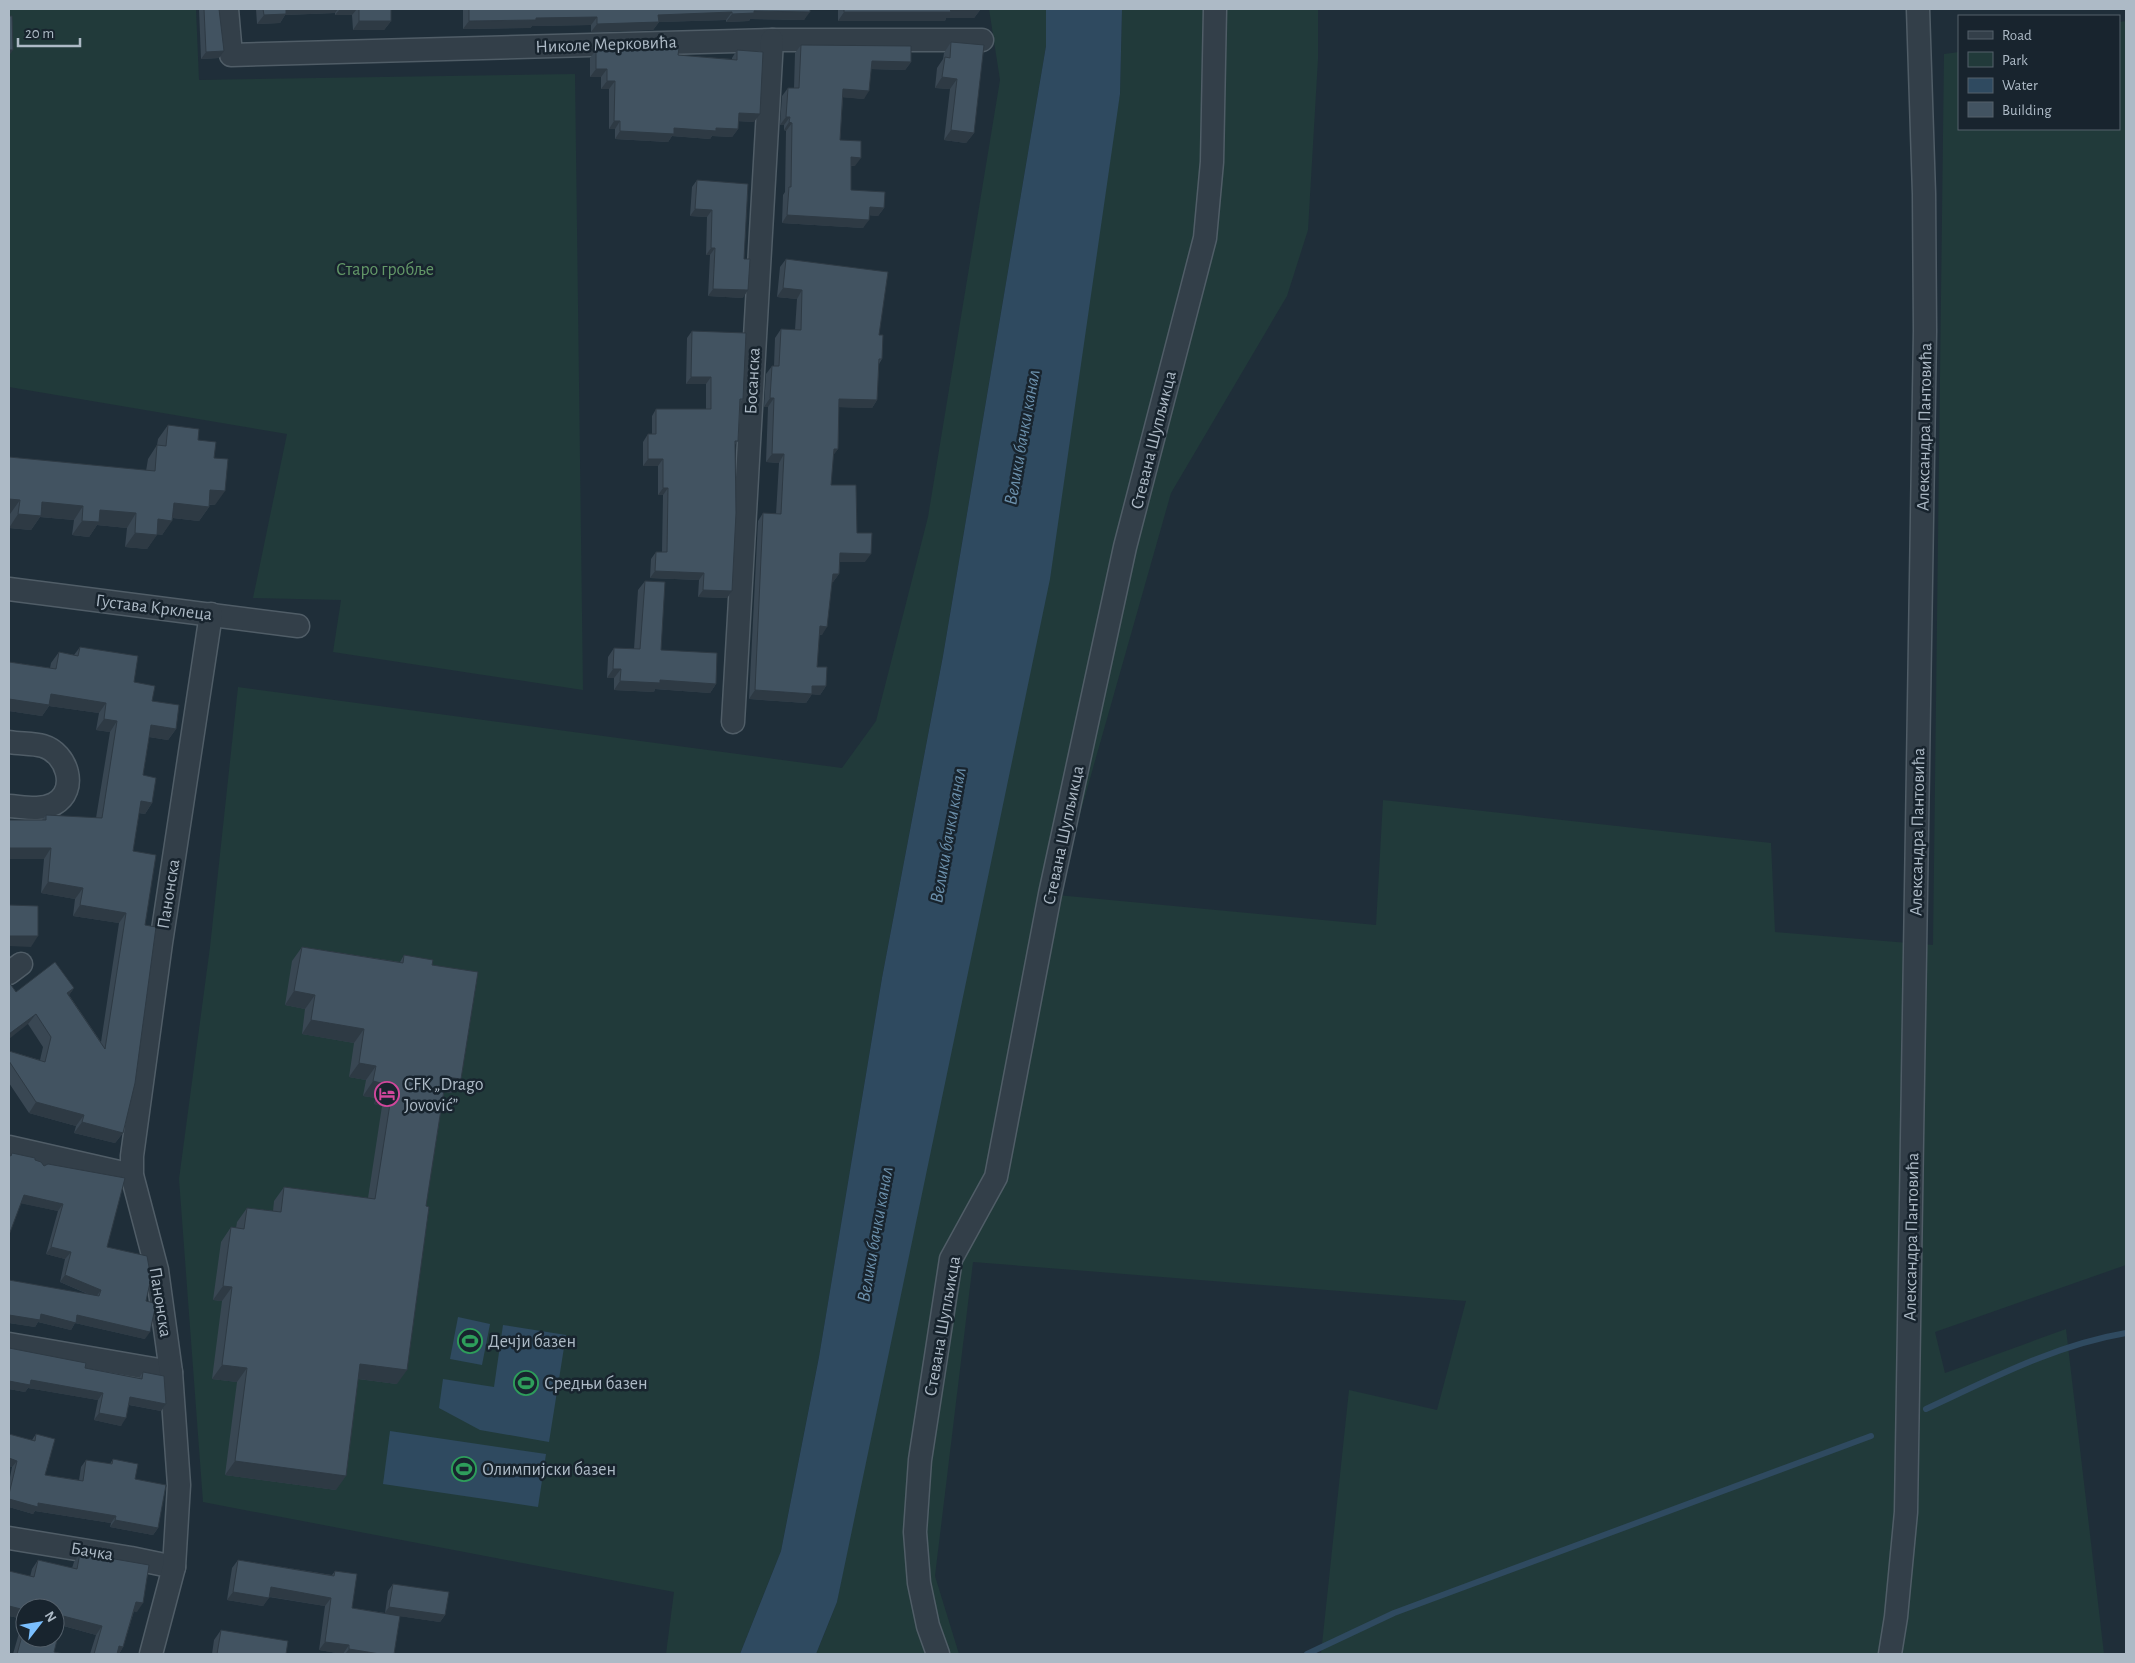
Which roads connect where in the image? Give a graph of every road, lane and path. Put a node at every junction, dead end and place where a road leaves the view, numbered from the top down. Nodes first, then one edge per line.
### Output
1 (227, 9) edge
2 (1215, 9) edge
3 (1918, 9) edge
4 (772, 40) junction
5 (982, 40) dead end
6 (9, 589) edge
7 (211, 614) junction
8 (298, 626) dead end
9 (733, 722) dead end
10 (9, 742) edge
11 (9, 806) edge
12 (9, 1147) edge
13 (132, 1175) junction
14 (9, 1344) edge
15 (171, 1372) junction
16 (9, 1538) edge
17 (174, 1567) junction
18 (152, 1654) edge
19 (938, 1654) edge
20 (1890, 1654) edge

1 - 4 street, Николе Мерковића
2 - 19 street, Стевана Шупљикца
3 - 20 street, Александра Пантовића
4 - 5 street, Николе Мерковића
4 - 9 street, Босанска
6 - 7 street, Густава Крклеца
7 - 8 street, Густава Крклеца
7 - 13 street, Панонска
10 - 11 street
12 - 13 street
13 - 15 street, Панонска
14 - 15 street
15 - 17 street, Панонска
16 - 17 street, Бачка
17 - 18 street, Панонска

